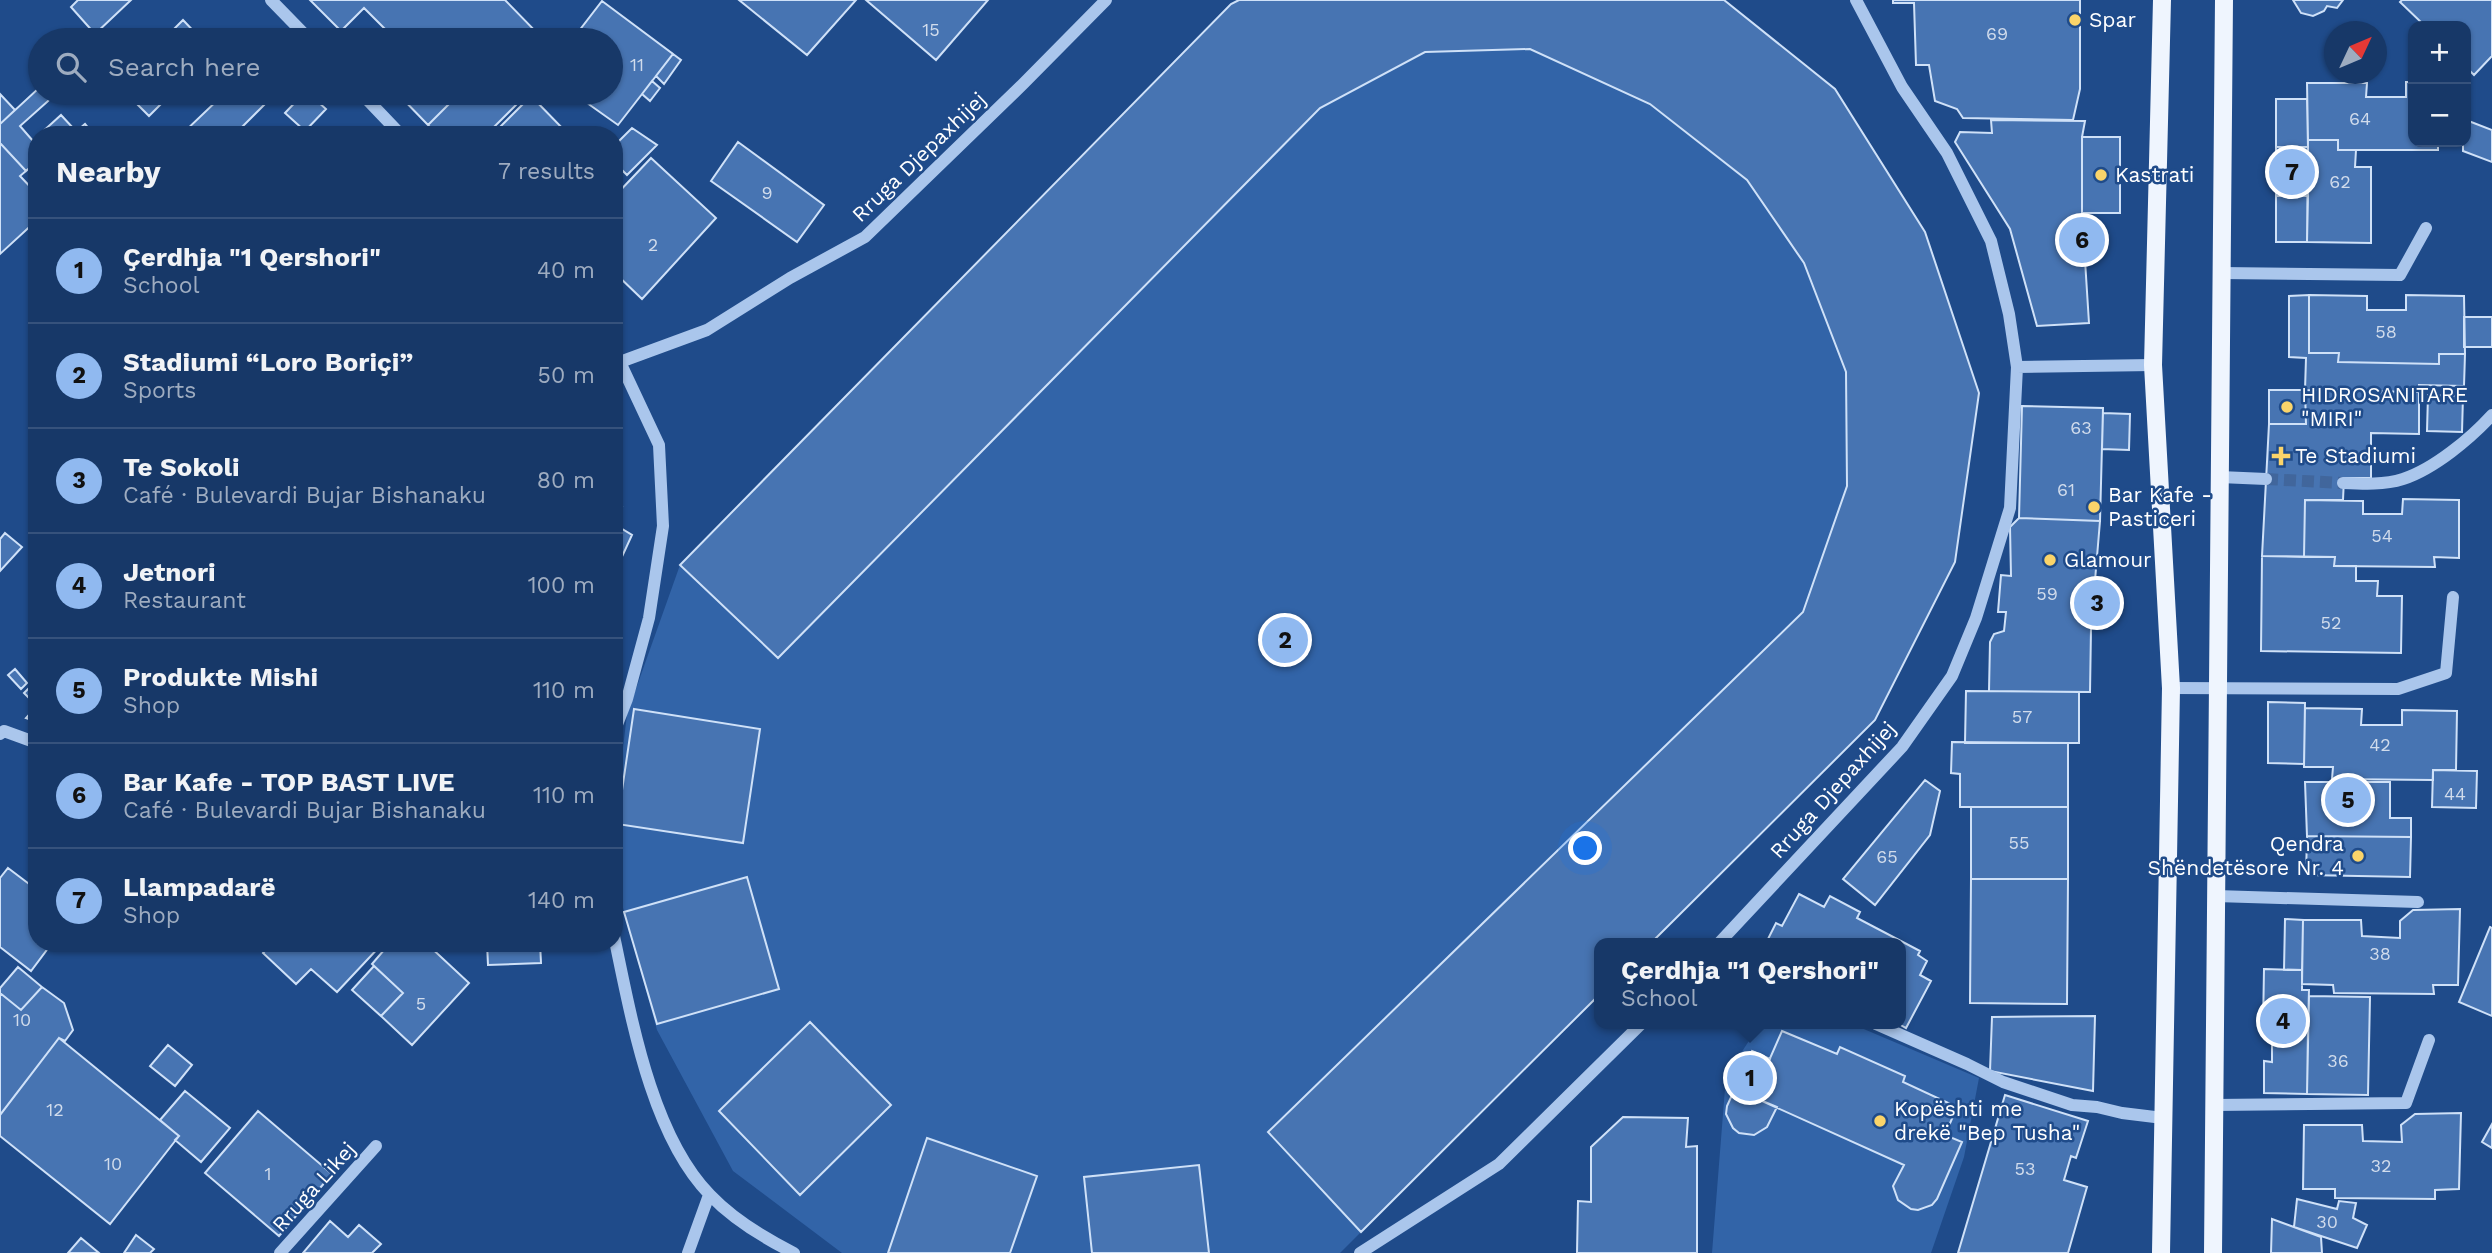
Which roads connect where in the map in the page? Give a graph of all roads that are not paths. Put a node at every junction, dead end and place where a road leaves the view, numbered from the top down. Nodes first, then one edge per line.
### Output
1 (271, 0) edge
2 (1106, 0) edge
3 (1856, 0) edge
4 (2162, 0) edge
5 (2224, 0) edge
6 (298, 28) edge
7 (372, 105) edge
8 (392, 126) edge
9 (2426, 228) dead end
10 (2221, 273) junction
11 (623, 357) edge
12 (2153, 365) junction
13 (2017, 367) junction
14 (623, 371) edge
15 (2492, 415) edge
16 (2220, 477) junction
17 (2266, 479) tunnel mouth
18 (2343, 483) tunnel mouth
19 (2453, 597) dead end
20 (2171, 688) junction
21 (2220, 688) junction
22 (623, 709) edge
23 (0, 734) edge
24 (28, 740) edge
25 (2216, 895) junction
26 (2418, 902) dead end
27 (1724, 938) edge
28 (617, 952) edge
29 (1636, 1029) edge
30 (1887, 1029) edge
31 (2429, 1040) dead end
32 (2214, 1105) junction
33 (2163, 1118) junction
34 (376, 1146) dead end
35 (709, 1195) junction
36 (280, 1253) edge
37 (688, 1253) edge
38 (793, 1253) edge
39 (1360, 1253) edge
40 (2161, 1253) edge
41 (2213, 1253) edge

1 - 6 street
2 - 11 street, Rruga Djepaxhijej
3 - 13 street, Rruga Djepaxhijej
4 - 12 main road
5 - 10 main road
7 - 8 street
9 - 10 street
10 - 16 main road
12 - 13 street
12 - 20 main road
13 - 27 street, Rruga Djepaxhijej
14 - 22 street
15 - 18 street
16 - 17 street
16 - 21 main road
19 - 21 street
20 - 21 street
20 - 33 main road
21 - 25 main road
23 - 24 street
25 - 26 street
25 - 32 main road
28 - 35 street
29 - 39 street
30 - 33 street
31 - 32 street
32 - 41 main road
33 - 40 main road
34 - 36 street, Rruga Likej
35 - 37 street
35 - 38 street

